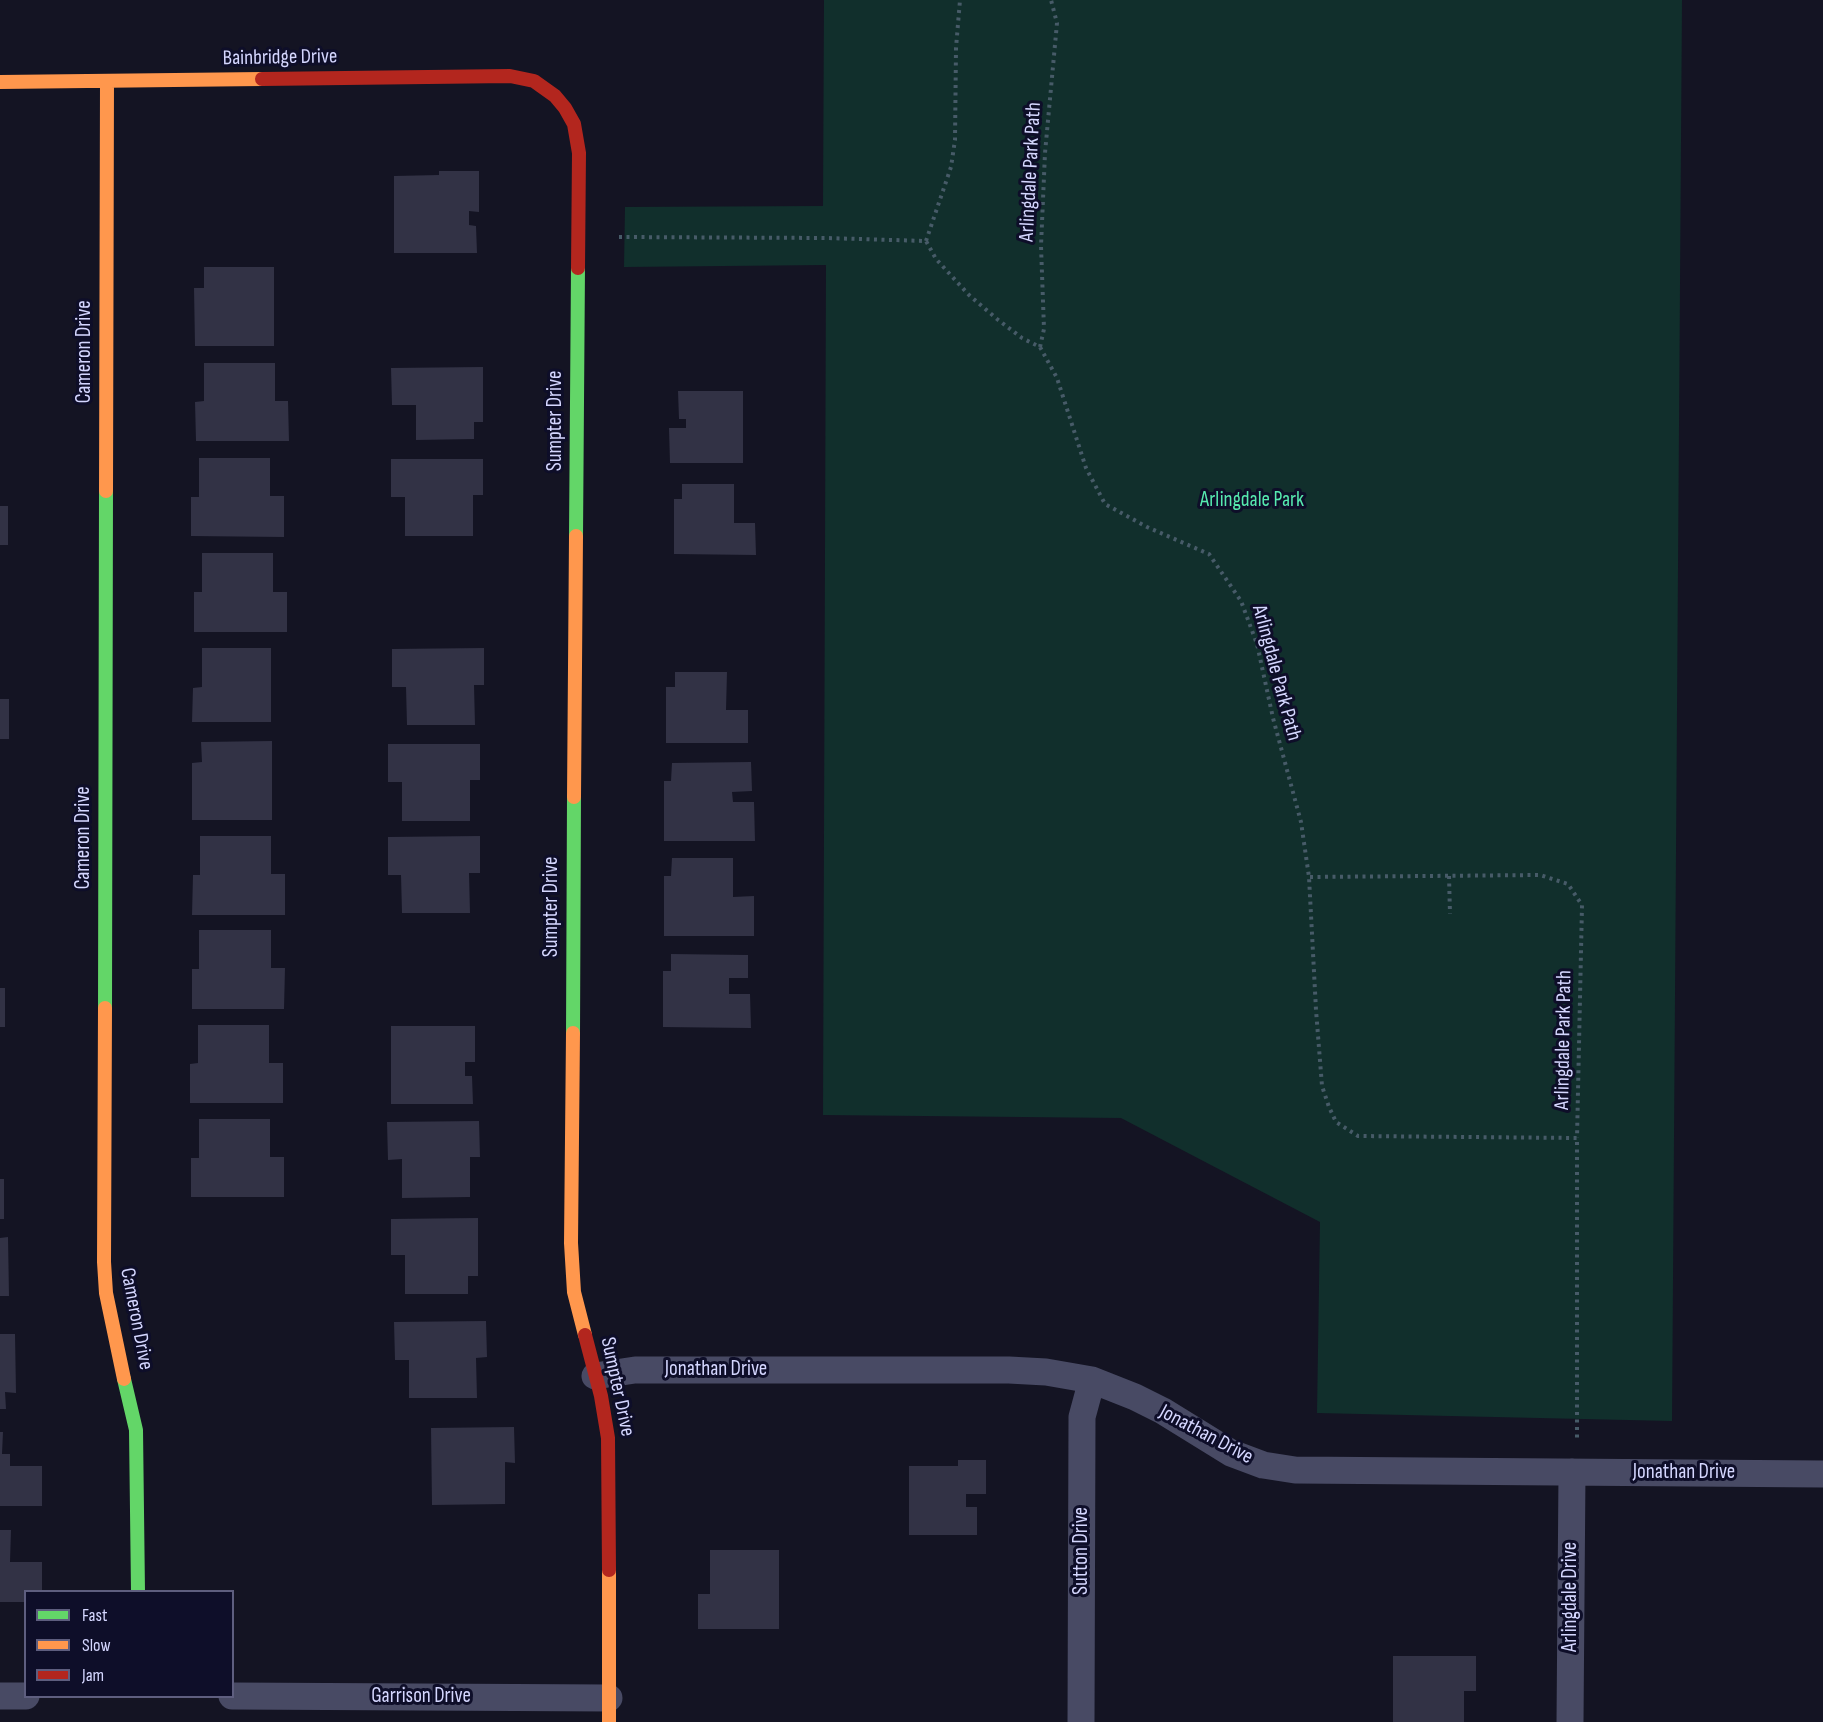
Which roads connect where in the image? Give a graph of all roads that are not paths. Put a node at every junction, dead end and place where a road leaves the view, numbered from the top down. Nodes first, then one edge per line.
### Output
1 (107, 81) junction
2 (0, 82) edge
3 (555, 96) joint
4 (595, 1376) junction
5 (1092, 1380) junction
6 (1572, 1472) junction
7 (1823, 1474) edge
8 (138, 1590) edge
9 (0, 1696) edge
10 (24, 1696) edge
11 (234, 1696) edge
12 (609, 1710) edge
13 (1081, 1722) edge
14 (1570, 1722) edge

1 - 2 street, Bainbridge Drive
1 - 3 street, Bainbridge Drive
1 - 8 street, Cameron Drive
3 - 4 street, Sumpter Drive
4 - 5 street, Jonathan Drive
4 - 12 street, Sumpter Drive
5 - 6 street, Jonathan Drive
5 - 13 street, Sutton Drive
6 - 7 street, Jonathan Drive
6 - 14 street, Arlingdale Drive
9 - 10 street
11 - 12 street, Garrison Drive

